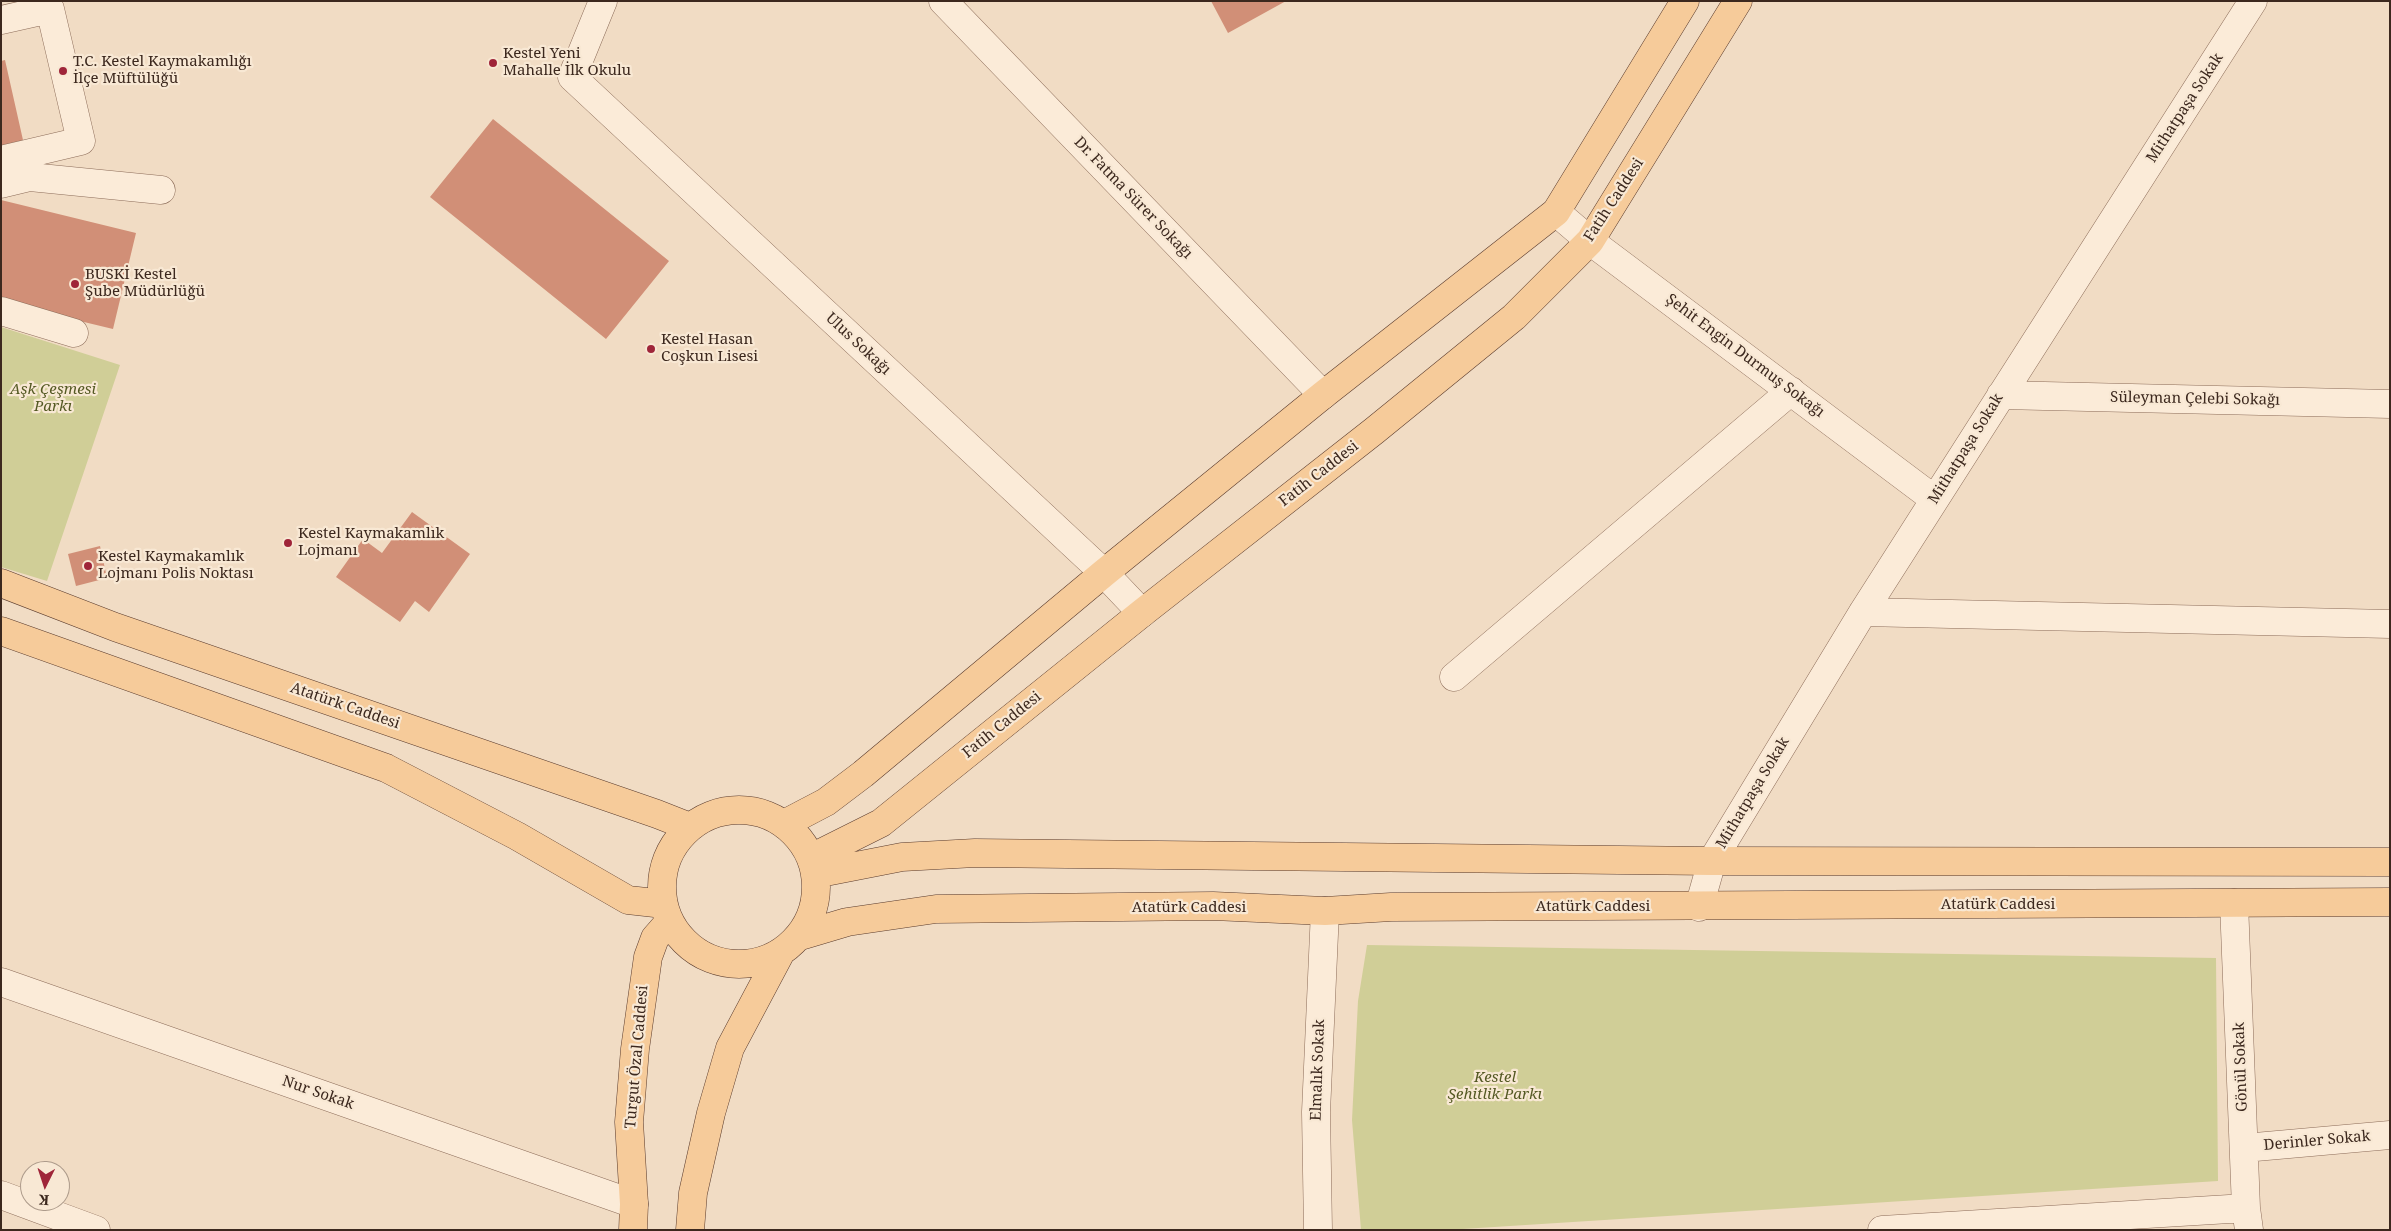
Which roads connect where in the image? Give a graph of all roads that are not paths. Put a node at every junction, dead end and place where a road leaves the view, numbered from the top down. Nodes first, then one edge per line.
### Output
1 (602, 1) edge
2 (943, 1) edge
3 (1686, 1) edge
4 (1738, 1) edge
5 (2253, 1) edge
6 (1, 20) edge
7 (1, 160) edge
8 (1, 184) edge
9 (161, 190) dead end
10 (1556, 212) junction
11 (1590, 241) junction
12 (1, 311) edge
13 (74, 333) dead end
14 (1791, 391) junction
15 (2001, 395) junction
16 (1323, 396) junction
17 (2390, 404) edge
18 (1934, 499) junction
19 (1104, 573) junction
20 (1, 583) edge
21 (1863, 612) junction
22 (1142, 613) junction
23 (2390, 624) edge
24 (115, 627) junction
25 (1, 631) edge
26 (101, 667) junction
27 (1454, 677) dead end
28 (784, 824) junction
29 (690, 827) junction
30 (1712, 861) junction
31 (2390, 862) edge
32 (813, 866) junction
33 (2390, 902) edge
34 (2234, 903) junction
35 (1699, 907) junction
36 (1325, 911) junction
37 (667, 913) junction
38 (791, 944) junction
39 (1, 982) edge
40 (2390, 1135) edge
41 (2244, 1148) junction
42 (1, 1196) edge
43 (633, 1217) edge
44 (2248, 1219) edge
45 (96, 1230) edge
46 (690, 1230) edge
47 (1318, 1230) edge
48 (1882, 1230) edge

1 - 19 street, Ulus Sokağı
2 - 16 street, Dr. Fatma Sürer Sokağı
3 - 10 main road
4 - 11 main road, Fatih Caddesi
5 - 15 street, Mithatpaşa Sokak
6 - 7 street
8 - 9 street
10 - 11 street, Şehit Engin Durmuş Sokağı
10 - 16 main road
11 - 14 street, Şehit Engin Durmuş Sokağı
11 - 22 main road, Fatih Caddesi
12 - 13 street
14 - 18 street, Şehit Engin Durmuş Sokağı
14 - 27 street
15 - 17 street, Süleyman Çelebi Sokağı
15 - 18 street, Mithatpaşa Sokak
16 - 19 main road
18 - 21 street, Mithatpaşa Sokak
19 - 22 street, Ulus Sokağı
19 - 28 main road
20 - 24 main road, Atatürk Caddesi
21 - 23 street
21 - 30 street, Mithatpaşa Sokak
22 - 32 main road, Fatih Caddesi
24 - 26 main road
24 - 29 main road, Atatürk Caddesi
25 - 26 main road
26 - 37 main road
28 - 29 main road
28 - 32 main road
29 - 37 main road
30 - 31 main road
30 - 32 main road
30 - 35 street, Mithatpaşa Sokak
32 - 38 main road
33 - 34 main road, Atatürk Caddesi
34 - 35 main road, Atatürk Caddesi
34 - 41 street, Gönül Sokak
35 - 36 main road, Atatürk Caddesi
36 - 38 main road, Atatürk Caddesi
36 - 47 street, Elmalık Sokak
37 - 38 main road
37 - 43 main road, Turgut Özal Caddesi
38 - 46 main road
39 - 43 street, Nur Sokak
40 - 41 street, Derinler Sokak
41 - 44 street, Gönül Sokak
42 - 45 street
44 - 48 street

